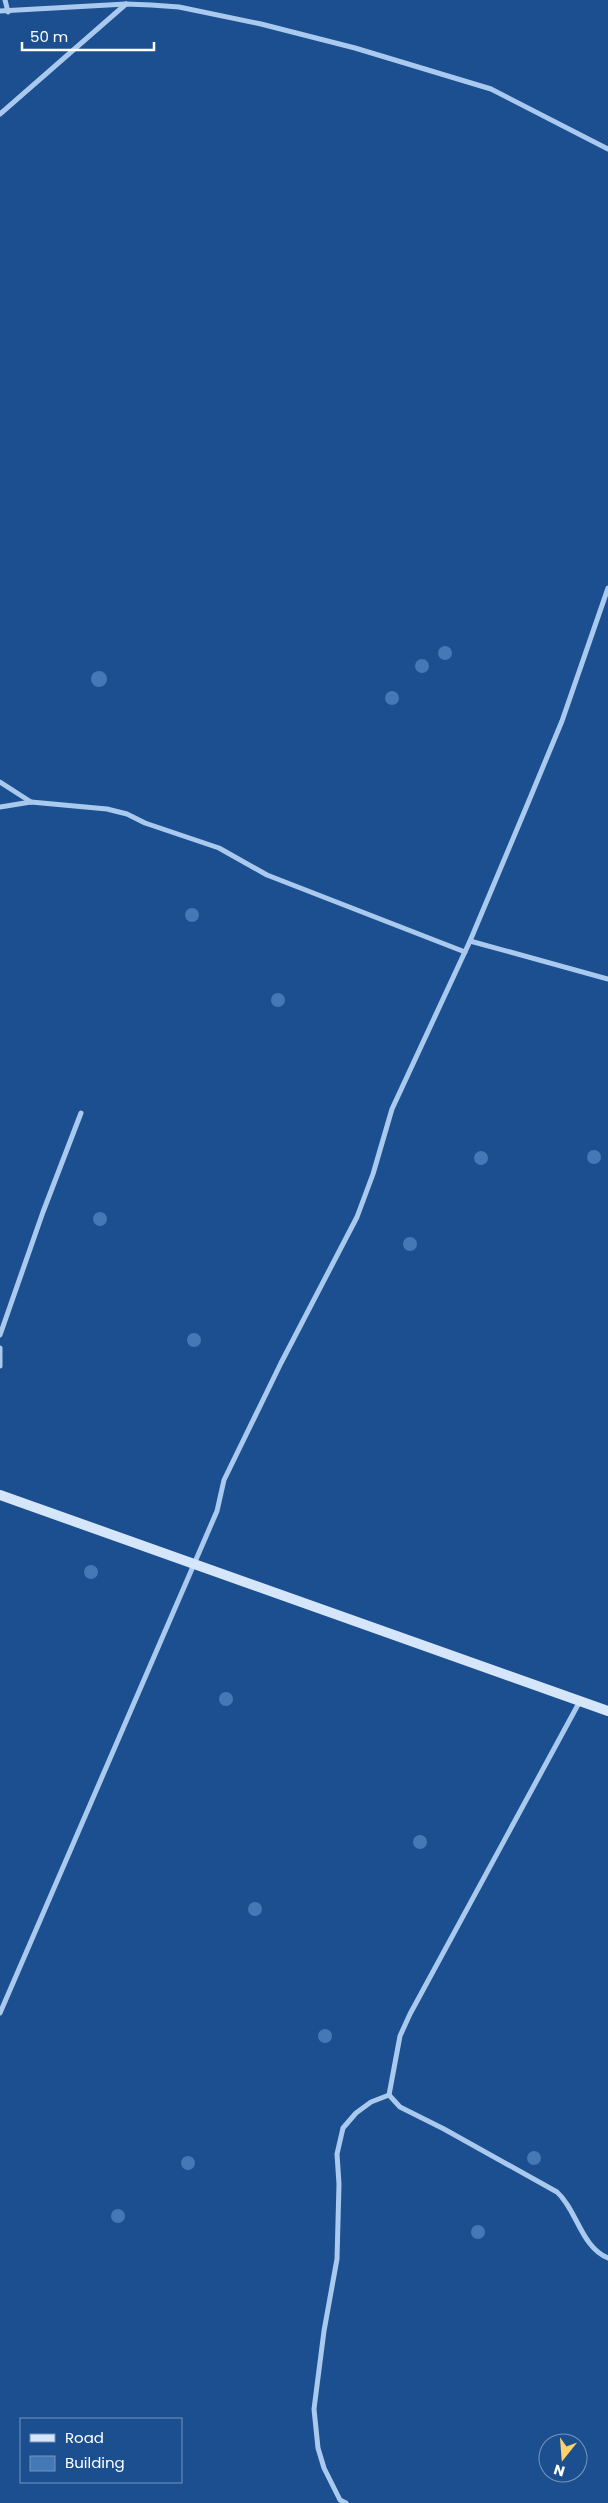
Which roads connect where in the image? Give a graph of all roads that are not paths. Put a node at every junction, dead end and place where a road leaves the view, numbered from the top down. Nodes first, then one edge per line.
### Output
1 (6, 0) edge
2 (126, 4) junction
3 (0, 11) edge
4 (8, 12) junction
5 (0, 114) edge
6 (608, 149) edge
7 (608, 588) edge
8 (0, 782) edge
9 (31, 802) junction
10 (0, 807) edge
11 (470, 941) junction
12 (465, 952) junction
13 (608, 979) edge
14 (81, 1113) dead end
15 (0, 1335) edge
16 (0, 1348) edge
17 (0, 1366) edge
18 (0, 1495) edge
19 (193, 1565) junction
20 (580, 1701) junction
21 (608, 1711) edge
22 (2, 2004) edge
23 (0, 2013) edge
24 (389, 2095) junction
25 (608, 2258) edge
26 (346, 2503) edge

1 - 4 street
2 - 4 street
2 - 5 street
2 - 6 street
3 - 4 street
7 - 11 street
8 - 9 street
9 - 10 street
9 - 12 street
11 - 12 street
11 - 13 street
12 - 19 street
14 - 15 street
16 - 17 street
18 - 19 street
19 - 20 street
19 - 22 street
20 - 21 street
20 - 24 street
22 - 23 street
24 - 25 street
24 - 26 street

